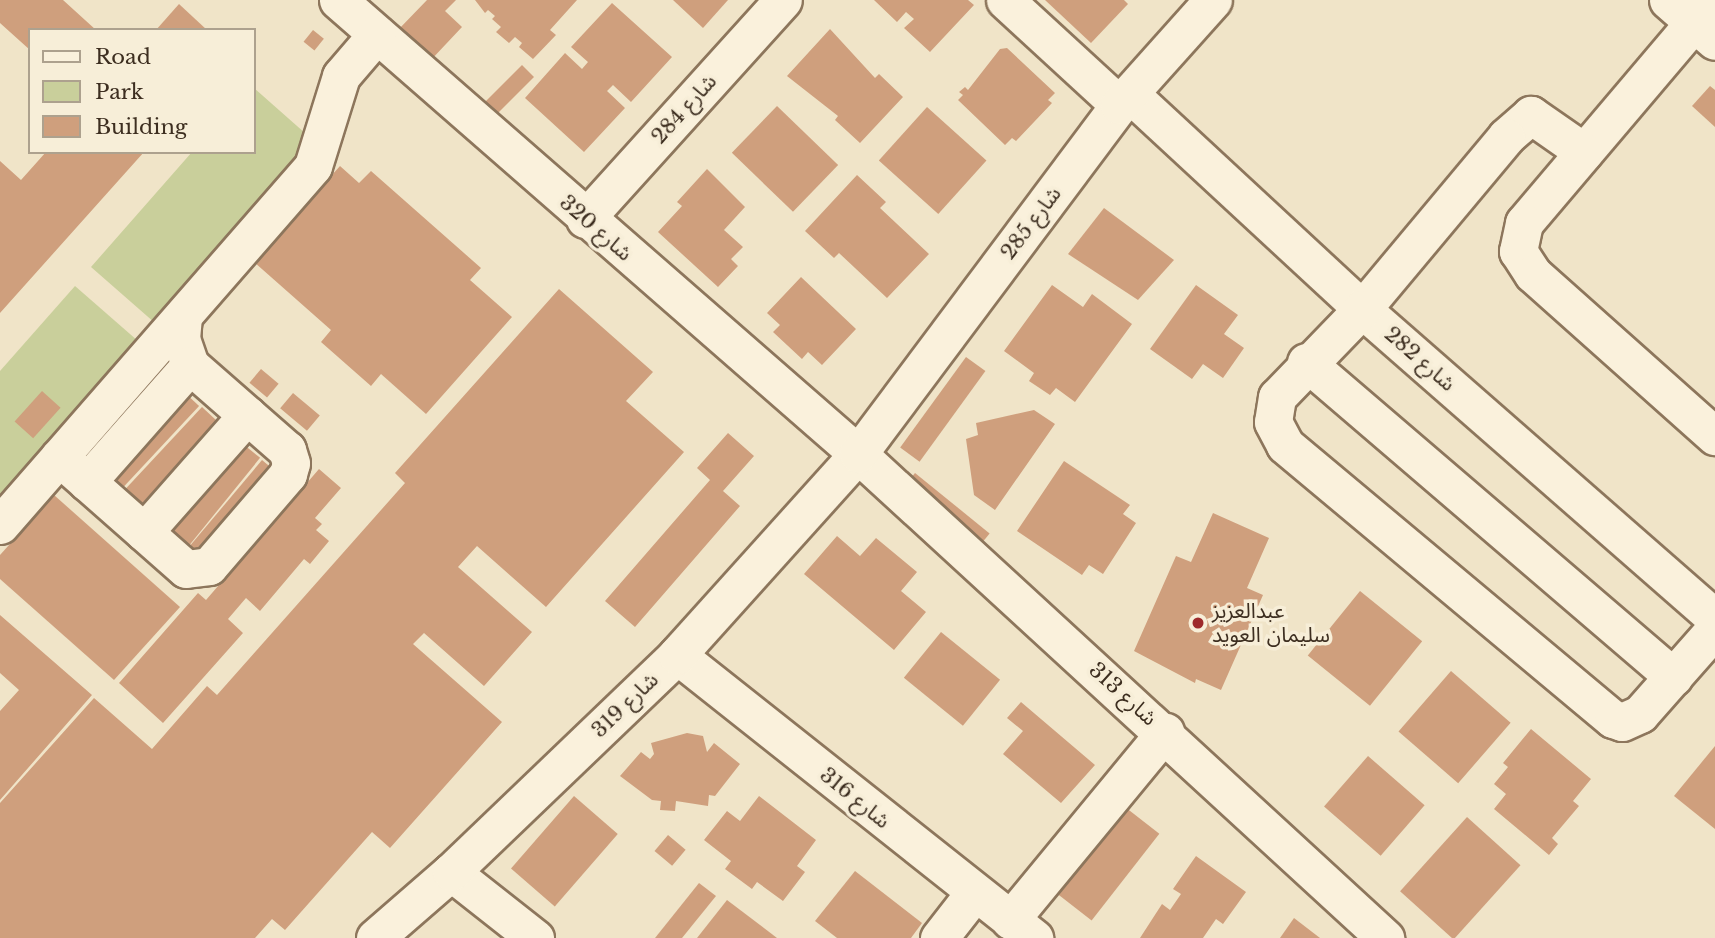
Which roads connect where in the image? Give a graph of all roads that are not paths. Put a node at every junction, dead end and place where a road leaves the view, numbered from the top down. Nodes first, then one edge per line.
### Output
1 (338, 0) edge
2 (783, 0) edge
3 (1005, 0) edge
4 (1213, 0) edge
5 (1668, 0) edge
6 (1707, 22) edge
7 (377, 34) junction
8 (1124, 100) junction
9 (1584, 152) junction
10 (585, 219) junction
11 (1362, 309) junction
12 (183, 316) junction
13 (1307, 362) junction
14 (190, 365) junction
15 (247, 415) junction
16 (1715, 436) edge
17 (858, 454) junction
18 (59, 457) junction
19 (87, 482) junction
20 (0, 525) edge
21 (144, 531) junction
22 (1715, 618) edge
23 (1715, 629) edge
24 (677, 655) junction
25 (1673, 677) junction
26 (1165, 733) junction
27 (451, 872) junction
28 (974, 893) junction
29 (1022, 929) edge
30 (375, 938) edge
31 (535, 938) edge
32 (939, 938) edge
33 (1385, 938) edge

1 - 7 street, شارع 320
2 - 10 street, شارع 284
3 - 8 street, شارع 282
4 - 8 street, شارع 285
5 - 6 street
6 - 9 street
7 - 10 street, شارع 320
7 - 12 street
8 - 11 street, شارع 282
8 - 17 street, شارع 285
9 - 11 street
9 - 16 street
10 - 17 street, شارع 320
11 - 13 street
11 - 22 street, شارع 282
12 - 14 street
12 - 18 street
13 - 25 street
13 - 25 street
14 - 15 street
14 - 19 street
15 - 21 street
15 - 21 street
17 - 24 street, شارع 319
17 - 26 street, شارع 313
18 - 19 street
18 - 20 street
19 - 21 street
23 - 25 street
24 - 27 street, شارع 319
24 - 28 street, شارع 316
26 - 29 street
26 - 33 street, شارع 313
27 - 30 street, شارع 319
27 - 31 street
28 - 29 street, شارع 316
28 - 32 street

